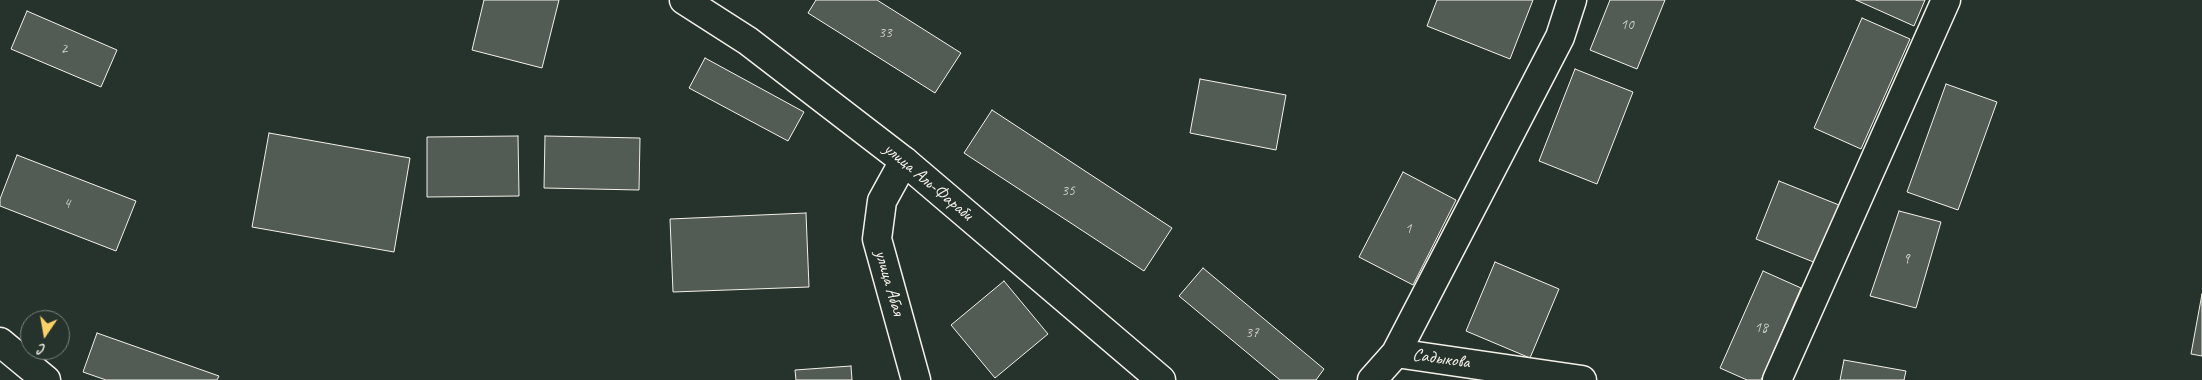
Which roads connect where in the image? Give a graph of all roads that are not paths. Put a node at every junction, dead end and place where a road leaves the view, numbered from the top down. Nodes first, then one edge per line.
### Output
1 (684, 0) edge
2 (1572, 0) edge
3 (1946, 0) edge
4 (904, 160) junction
5 (0, 342) edge
6 (1396, 353) junction
7 (46, 380) edge
8 (916, 380) edge
9 (1161, 380) edge
10 (1372, 380) edge
11 (1582, 380) edge
12 (1777, 380) edge

1 - 4 street, улица Аль-Фараби
2 - 6 street
3 - 12 street
4 - 8 street, улица Абая
4 - 9 street, улица Аль-Фараби
5 - 7 street
6 - 10 street, Садыкова
6 - 11 street, Садыкова

